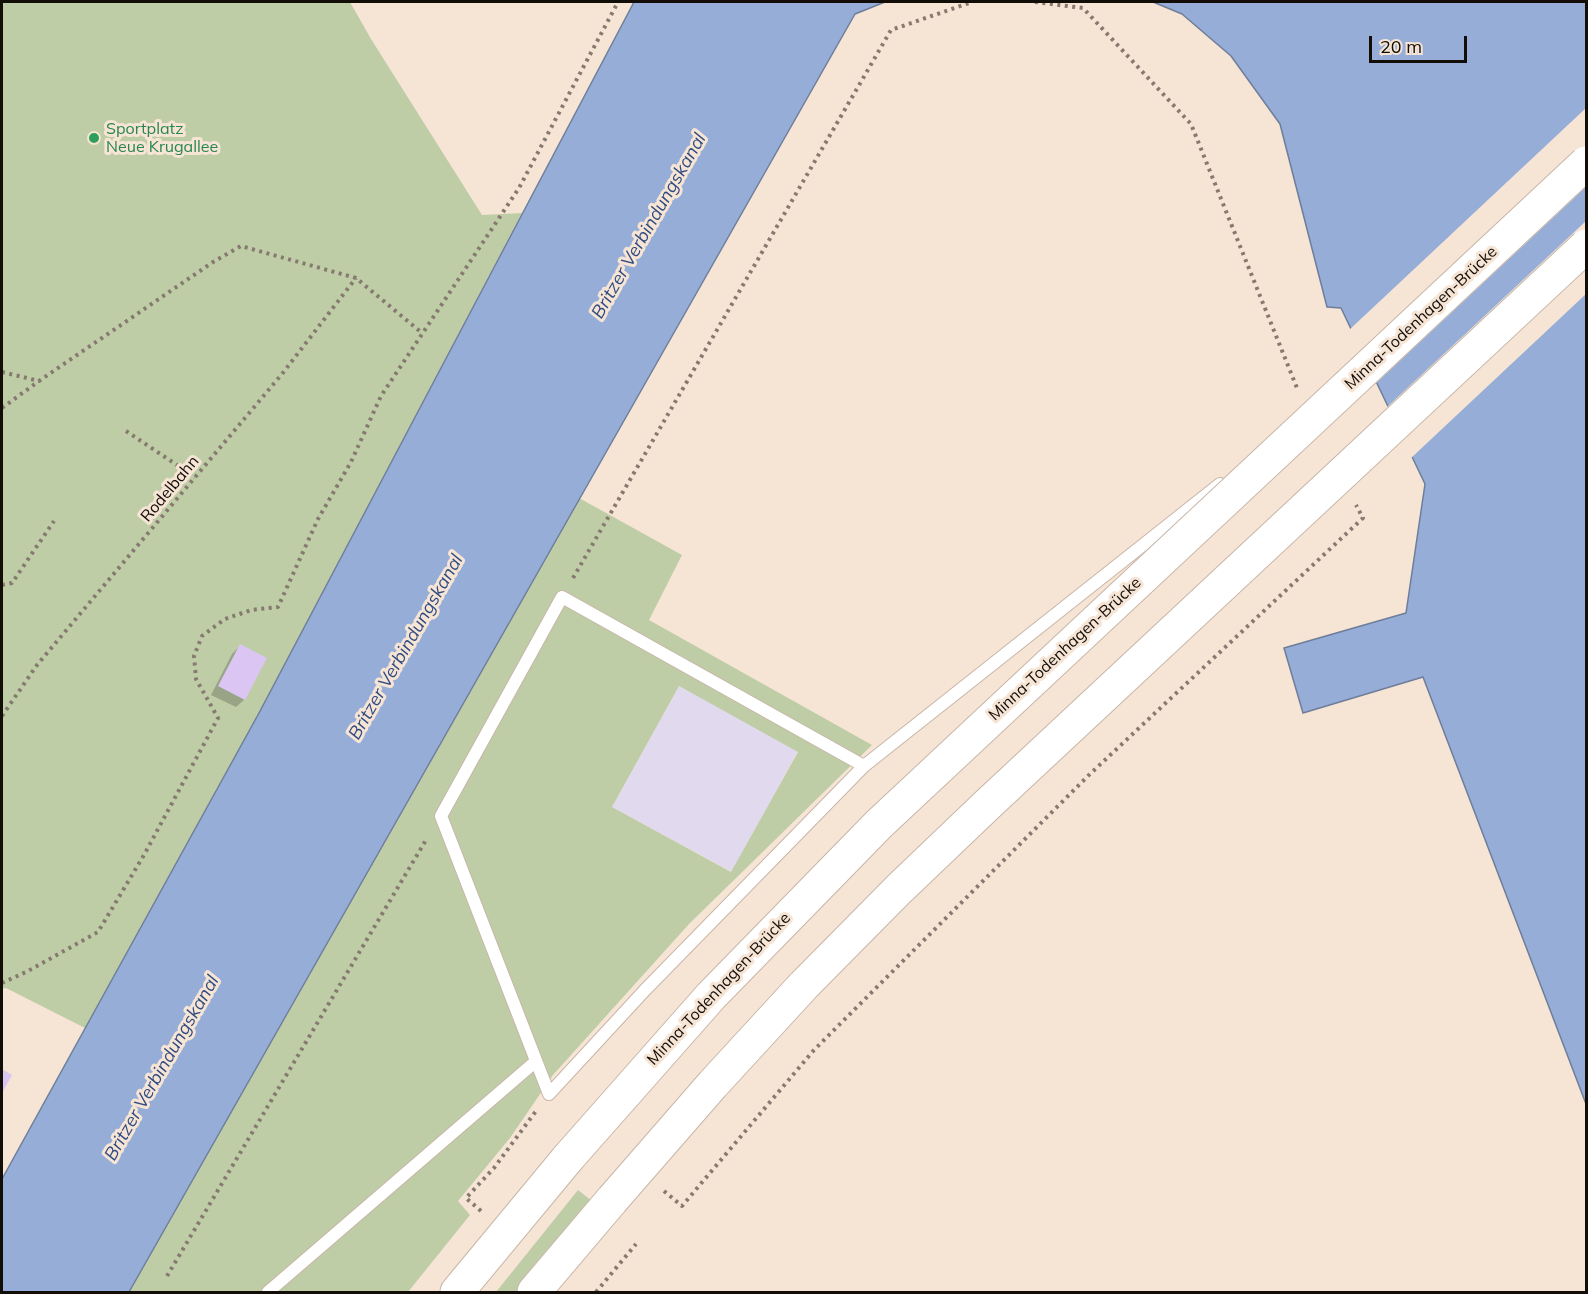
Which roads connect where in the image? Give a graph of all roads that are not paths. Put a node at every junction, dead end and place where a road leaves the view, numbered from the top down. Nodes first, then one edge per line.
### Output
1 (1587, 163) edge
2 (1587, 246) edge
3 (1308, 415) road end
4 (864, 766) junction
5 (535, 1062) junction
6 (268, 1293) edge
7 (457, 1293) edge
8 (534, 1293) edge

1 - 7 main road, Minna-Todenhagen-Brücke, bridge
2 - 8 main road, bridge
3 - 4 lane
4 - 5 lane
4 - 5 lane
5 - 6 lane

